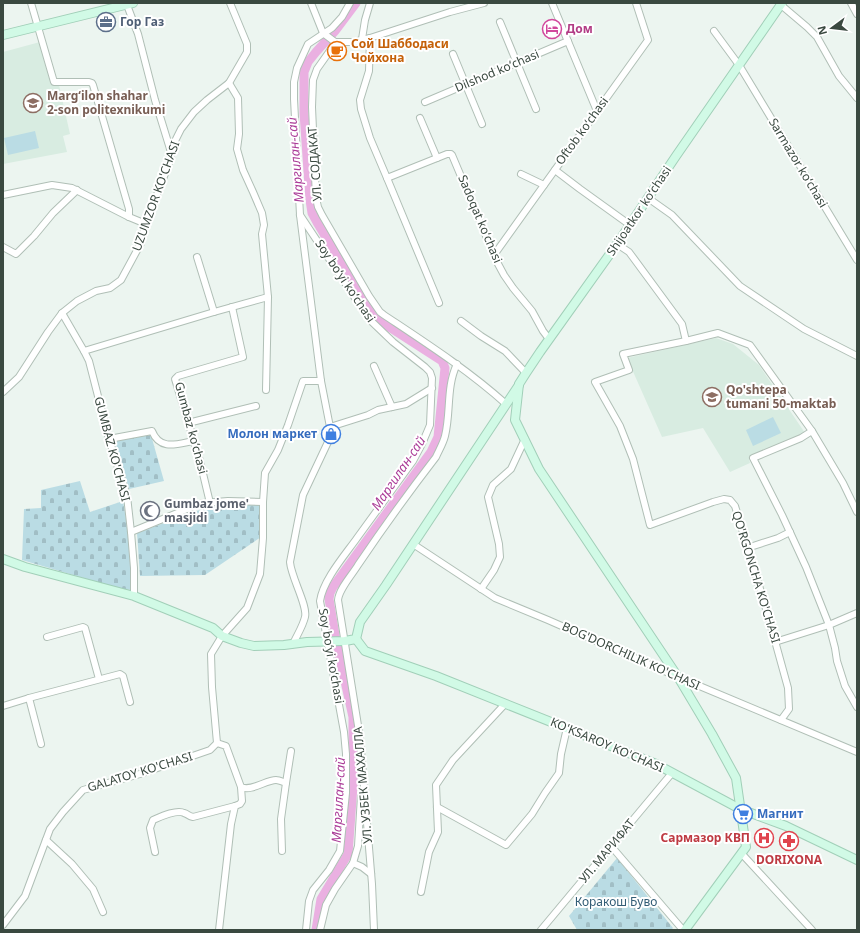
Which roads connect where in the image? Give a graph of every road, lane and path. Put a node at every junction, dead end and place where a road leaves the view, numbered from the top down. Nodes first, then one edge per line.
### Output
1 (32, 3) edge
2 (230, 3) edge
3 (312, 3) edge
4 (350, 3) edge
5 (370, 3) edge
6 (484, 3) edge
7 (552, 3) edge
8 (636, 3) edge
9 (851, 3) edge
10 (130, 4) edge
11 (781, 4) edge
12 (857, 14) edge
13 (500, 22) dead end
14 (38, 26) junction
15 (714, 31) dead end
16 (324, 34) junction
17 (3, 35) edge
18 (370, 38) junction
19 (362, 39) junction
20 (568, 41) junction
21 (334, 42) junction
22 (453, 54) dead end
23 (517, 63) junction
24 (739, 65) junction
25 (229, 83) junction
26 (466, 84) junction
27 (857, 98) edge
28 (425, 102) dead end
29 (536, 109) dead end
30 (597, 111) junction
31 (420, 118) dead end
32 (482, 124) dead end
33 (171, 152) junction
34 (437, 158) junction
35 (555, 170) junction
36 (521, 174) dead end
37 (387, 178) junction
38 (544, 185) junction
39 (77, 190) junction
40 (3, 195) edge
41 (648, 198) junction
42 (300, 214) junction
43 (129, 217) junction
44 (146, 224) junction
45 (630, 225) junction
46 (617, 244) junction
47 (3, 247) edge
48 (494, 255) junction
49 (197, 257) dead end
50 (857, 260) edge
51 (268, 297) junction
52 (439, 303) dead end
53 (232, 307) junction
54 (214, 312) junction
55 (62, 313) junction
56 (461, 321) dead end
57 (549, 339) junction
58 (686, 341) junction
59 (84, 351) junction
60 (857, 356) edge
61 (456, 364) junction
62 (374, 366) dead end
63 (526, 373) junction
64 (320, 380) junction
65 (519, 384) junction
66 (432, 388) junction
67 (266, 390) dead end
68 (3, 392) edge
69 (506, 404) junction
70 (256, 406) dead end
71 (392, 407) junction
72 (188, 423) junction
73 (517, 423) junction
74 (330, 427) junction
75 (812, 431) junction
76 (109, 439) junction
77 (525, 439) junction
78 (193, 440) junction
79 (263, 502) junction
80 (210, 503) junction
81 (857, 512) edge
82 (131, 532) junction
83 (790, 532) junction
84 (413, 544) junction
85 (747, 548) junction
86 (3, 559) edge
87 (481, 589) junction
88 (134, 596) junction
89 (857, 613) edge
90 (829, 625) junction
91 (222, 636) junction
92 (47, 637) dead end
93 (356, 639) junction
94 (328, 641) junction
95 (345, 641) junction
96 (775, 642) junction
97 (294, 644) junction
98 (678, 677) junction
99 (99, 679) junction
100 (29, 698) junction
101 (130, 702) dead end
102 (505, 704) junction
103 (3, 706) edge
104 (857, 707) edge
105 (781, 720) junction
106 (567, 728) junction
107 (217, 743) junction
108 (41, 744) dead end
109 (291, 751) dead end
110 (857, 752) edge
111 (363, 771) junction
112 (672, 773) junction
113 (286, 783) junction
114 (241, 787) junction
115 (235, 806) junction
116 (437, 807) junction
117 (740, 809) junction
118 (46, 840) junction
119 (611, 846) junction
120 (282, 851) dead end
121 (155, 852) dead end
122 (742, 854) junction
123 (857, 860) edge
124 (353, 863) junction
125 (371, 874) junction
126 (421, 892) dead end
127 (103, 912) dead end
128 (3, 925) edge
129 (219, 930) edge
130 (306, 930) edge
131 (320, 930) edge
132 (374, 930) edge
133 (541, 930) edge
134 (684, 930) edge
135 (812, 930) edge

1 - 14 street
2 - 25 street, UZUMZOR KO'CHASI
3 - 16 street
4 - 16 street, Soy boʻyi koʻchasi
5 - 19 street
6 - 18 street
7 - 20 street
8 - 30 street, Oftob koʻchasi
9 - 12 street
10 - 14 street
10 - 33 street
11 - 24 street, Shijoatkor koʻchasi
11 - 27 street
13 - 23 street
14 - 17 street
14 - 43 street
15 - 24 street, Sarmazor koʻchasi
16 - 21 street
16 - 42 street, Soy boʻyi koʻchasi
18 - 19 street
18 - 37 street
19 - 21 street
20 - 23 street, Dilshod koʻchasi
20 - 30 street
21 - 61 street, УЛ. СОДАКАТ
22 - 26 street
23 - 26 street, Dilshod koʻchasi
23 - 29 street
24 - 41 street, Shijoatkor koʻchasi
24 - 50 street, Sarmazor koʻchasi
25 - 33 street, UZUMZOR KO'CHASI
25 - 51 street
26 - 28 street, Dilshod koʻchasi
26 - 32 street
30 - 35 street, Oftob koʻchasi
31 - 34 street
33 - 44 street, UZUMZOR KO'CHASI
34 - 37 street, Sadoqat koʻchasi
34 - 48 street, Sadoqat koʻchasi
35 - 38 street, Oftob koʻchasi
35 - 45 street
36 - 38 street
37 - 52 street
38 - 48 street, Oftob koʻchasi
39 - 40 street
39 - 43 street
39 - 47 street
41 - 45 street, Shijoatkor koʻchasi
41 - 60 street
42 - 64 street, Soy boʻyi koʻchasi
42 - 66 street, Soy boʻyi koʻchasi
43 - 44 street
44 - 55 street, UZUMZOR KO'CHASI
45 - 46 street, Shijoatkor koʻchasi
46 - 57 street, Shijoatkor koʻchasi
46 - 58 street
48 - 57 street, Sadoqat koʻchasi
49 - 54 street
51 - 53 street
51 - 67 street
53 - 54 street
53 - 72 street, Gumbaz koʻchasi
54 - 59 street
55 - 59 street, GUMBAZ KO'CHASI
55 - 68 street, UZUMZOR KO'CHASI
56 - 63 street
57 - 63 street, Shijoatkor koʻchasi
58 - 75 street, QO'RGONCHA KO'CHASI
58 - 85 street, QO'RGONCHA KO'CHASI
59 - 76 street, GUMBAZ KO'CHASI
61 - 69 street, УЛ. СОДАКАТ
61 - 95 street, УЛ. УЗБЕК МАХАЛЛА
62 - 71 street
63 - 65 street, Shijoatkor koʻchasi
64 - 74 street, Soy boʻyi koʻchasi
64 - 79 street
65 - 69 street
65 - 73 street, Shijoatkor koʻchasi
66 - 71 street
66 - 94 street, Soy boʻyi koʻchasi
69 - 73 street
69 - 84 street
70 - 72 street
71 - 74 street
72 - 78 street, Gumbaz koʻchasi
73 - 77 street
74 - 97 street, Soy boʻyi koʻchasi
75 - 81 street, QO'RGONCHA KO'CHASI
75 - 83 street
76 - 78 street
76 - 82 street, GUMBAZ KO'CHASI
77 - 87 street
77 - 98 street
78 - 80 street, Gumbaz koʻchasi
79 - 80 street
79 - 91 street
80 - 82 street
82 - 88 street, GUMBAZ KO'CHASI
83 - 85 street
83 - 90 street
84 - 87 street, BOG'DORCHILIK KO'CHASI
84 - 93 street
85 - 96 street, QO'RGONCHA KO'CHASI
86 - 88 street
87 - 98 street, BOG'DORCHILIK KO'CHASI
88 - 91 street
89 - 90 street
90 - 96 street
90 - 104 street
91 - 97 street
91 - 107 street
92 - 99 street
93 - 95 street
93 - 102 street, KO'KSAROY KO'CHASI
94 - 95 street
94 - 97 street
94 - 130 street, Soy boʻyi koʻchasi
95 - 111 street, УЛ. УЗБЕК МАХАЛЛА
96 - 105 street, QO'RGONCHA KO'CHASI
98 - 105 street, BOG'DORCHILIK KO'CHASI
98 - 117 street
99 - 100 street
99 - 101 street
100 - 103 street
100 - 108 street
102 - 106 street, KO'KSAROY KO'CHASI
102 - 116 street
105 - 110 street, BOG'DORCHILIK KO'CHASI
106 - 112 street, KO'KSAROY KO'CHASI
106 - 116 street
107 - 114 street
107 - 118 street, GALATOY KO'CHASI
109 - 113 street
111 - 124 street
111 - 125 street, УЛ. УЗБЕК МАХАЛЛА
112 - 117 street, KO'KSAROY KO'CHASI
112 - 119 street, УЛ. МАРИФАТ
113 - 114 street
113 - 120 street
114 - 115 street
115 - 121 street
115 - 129 street
116 - 126 street
117 - 122 street
117 - 123 street, KO'KSAROY KO'CHASI
118 - 127 street
118 - 128 street, GALATOY KO'CHASI
119 - 133 street, УЛ. МАРИФАТ
119 - 134 street
122 - 134 street
122 - 135 street
124 - 125 street
124 - 131 street
125 - 132 street, УЛ. УЗБЕК МАХАЛЛА

